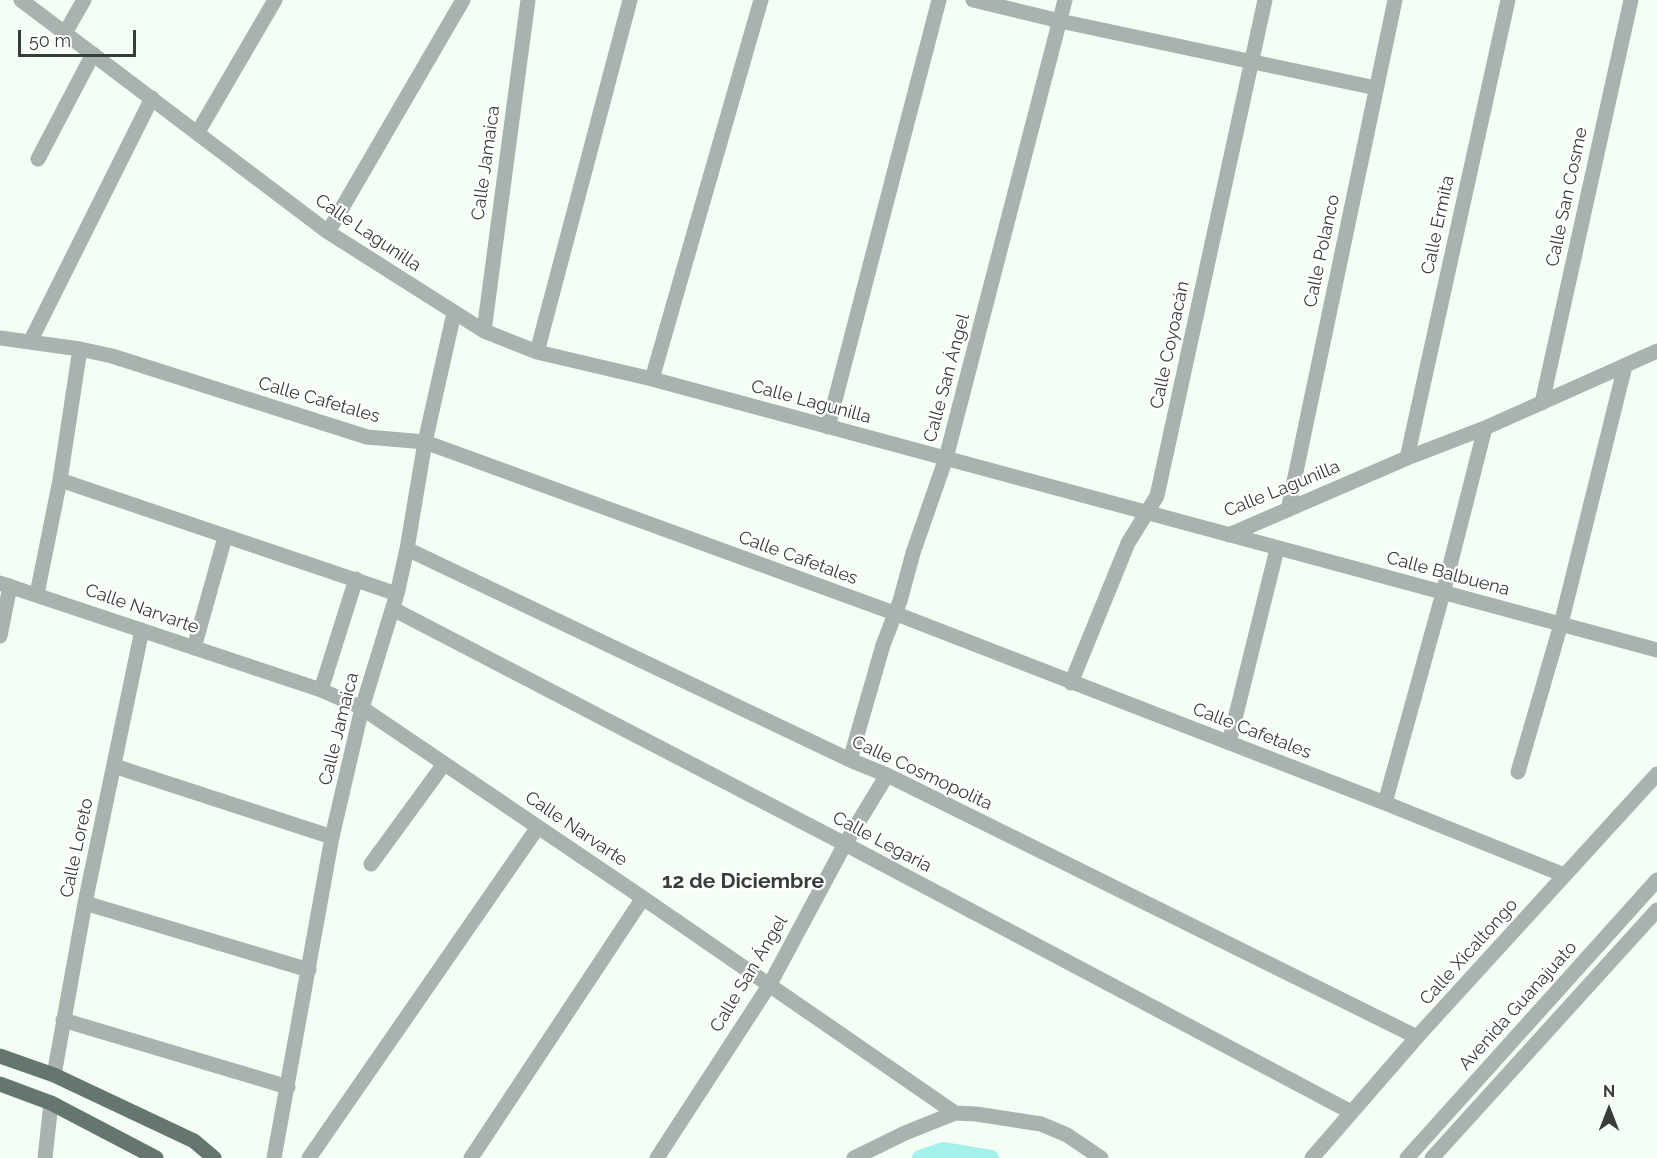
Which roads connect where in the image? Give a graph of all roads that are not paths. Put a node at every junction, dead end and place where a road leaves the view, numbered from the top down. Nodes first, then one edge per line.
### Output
1 (21, 0) edge
2 (84, 0) edge
3 (274, 0) edge
4 (463, 0) edge
5 (528, 0) edge
6 (630, 0) edge
7 (761, 0) edge
8 (939, 0) edge
9 (973, 0) edge
10 (1065, 0) edge
11 (1265, 0) edge
12 (1395, 0) edge
13 (1508, 0) edge
14 (1631, 0) edge
15 (1060, 21) junction
16 (65, 33) junction
17 (93, 54) junction
18 (1252, 60) junction
19 (1376, 88) junction
20 (152, 98) junction
21 (198, 132) junction
22 (38, 159) dead end
23 (328, 232) junction
24 (454, 313) junction
25 (483, 331) junction
26 (0, 338) edge
27 (30, 342) junction
28 (80, 349) junction
29 (1657, 351) edge
30 (537, 352) junction
31 (1625, 366) junction
32 (651, 379) junction
33 (1542, 403) junction
34 (828, 427) junction
35 (1485, 428) junction
36 (425, 442) junction
37 (945, 458) junction
38 (1407, 458) junction
39 (60, 480) junction
40 (1288, 510) junction
41 (1147, 513) junction
42 (1229, 535) junction
43 (225, 537) junction
44 (407, 549) junction
45 (1277, 549) junction
46 (356, 579) junction
47 (5, 584) edge
48 (1443, 593) junction
49 (37, 594) junction
50 (395, 601) junction
51 (894, 613) junction
52 (1561, 624) junction
53 (142, 630) junction
54 (0, 636) edge
55 (194, 648) junction
56 (1657, 650) edge
57 (1071, 683) junction
58 (321, 690) junction
59 (362, 708) junction
60 (1229, 743) junction
61 (850, 760) junction
62 (444, 764) junction
63 (114, 766) junction
64 (1518, 772) dead end
65 (1657, 774) edge
66 (887, 776) junction
67 (1385, 803) junction
68 (538, 827) junction
69 (332, 837) junction
70 (845, 844) junction
71 (371, 864) dead end
72 (1564, 875) junction
73 (1657, 880) edge
74 (643, 898) junction
75 (85, 903) junction
76 (1657, 910) edge
77 (309, 970) junction
78 (770, 984) junction
79 (63, 1020) junction
80 (1417, 1037) junction
81 (0, 1056) edge
82 (54, 1075) junction
83 (0, 1084) edge
84 (288, 1087) junction
85 (51, 1103) junction
86 (1351, 1112) junction
87 (955, 1113) junction
88 (45, 1158) edge
89 (156, 1158) edge
90 (214, 1158) edge
91 (274, 1158) edge
92 (309, 1158) edge
93 (471, 1158) edge
94 (657, 1158) edge
95 (854, 1158) edge
96 (1101, 1158) edge
97 (1312, 1158) edge
98 (1407, 1158) edge
99 (1432, 1158) edge

1 - 16 street, Calle Lagunilla
2 - 16 street
3 - 21 street
4 - 23 street
5 - 25 street, Calle Jamaica
6 - 30 street
7 - 32 street
8 - 34 street
9 - 15 street
10 - 15 street, Calle San Ángel
11 - 18 street, Calle Coyoacán
12 - 19 street, Calle Polanco
13 - 38 street, Calle Ermita
14 - 33 street, Calle San Cosme
15 - 18 street
15 - 37 street, Calle San Ángel
16 - 17 street, Calle Lagunilla
17 - 20 street, Calle Lagunilla
17 - 22 street
18 - 19 street
18 - 41 street, Calle Coyoacán
19 - 40 street, Calle Polanco
20 - 21 street, Calle Lagunilla
20 - 27 street
21 - 23 street, Calle Lagunilla
23 - 24 street, Calle Lagunilla
24 - 25 street, Calle Lagunilla
24 - 36 street, Calle Jamaica
25 - 30 street, Calle Lagunilla
26 - 27 street, Calle Cafetales
27 - 28 street, Calle Cafetales
28 - 36 street, Calle Cafetales
28 - 39 street
29 - 31 street, Calle Lagunilla
30 - 32 street, Calle Lagunilla
31 - 33 street, Calle Lagunilla
31 - 52 street
32 - 34 street, Calle Lagunilla
33 - 35 street, Calle Lagunilla
34 - 37 street, Calle Lagunilla
35 - 38 street, Calle Lagunilla
35 - 48 street
36 - 44 street, Calle Jamaica
36 - 51 street, Calle Cafetales
37 - 41 street, Calle Lagunilla
37 - 51 street, Calle San Ángel
38 - 40 street, Calle Lagunilla
39 - 43 street, Calle Legaria
39 - 49 street
40 - 42 street, Calle Lagunilla
41 - 42 street, Calle Lagunilla
41 - 57 street, Calle Coyoacán
42 - 45 street, Calle Balbuena
43 - 46 street, Calle Legaria
43 - 55 street
44 - 50 street, Calle Jamaica
44 - 61 street, Calle Cosmopolita
45 - 48 street, Calle Balbuena
45 - 60 street
46 - 50 street, Calle Legaria
46 - 58 street
47 - 49 street, Calle Narvarte
47 - 54 street
48 - 52 street, Calle Balbuena
48 - 67 street
49 - 53 street, Calle Narvarte
50 - 59 street, Calle Jamaica
50 - 70 street, Calle Legaria
51 - 57 street, Calle Cafetales
51 - 61 street, Calle San Ángel
52 - 56 street, Calle Balbuena
52 - 64 street
53 - 55 street, Calle Narvarte
53 - 63 street, Calle Loreto
55 - 58 street, Calle Narvarte
57 - 60 street, Calle Cafetales
58 - 59 street, Calle Narvarte
59 - 62 street, Calle Narvarte
59 - 69 street, Calle Jamaica
60 - 67 street, Calle Cafetales
61 - 66 street, Calle Cosmopolita
62 - 68 street, Calle Narvarte
62 - 71 street
63 - 69 street
63 - 75 street, Calle Loreto
65 - 72 street, Calle Xicaltongo
66 - 70 street, Calle San Ángel
66 - 80 street, Calle Cosmopolita
67 - 72 street, Calle Cafetales
68 - 74 street, Calle Narvarte
68 - 92 street
69 - 77 street, Calle Jamaica
70 - 78 street, Calle San Ángel
70 - 86 street, Calle Legaria
72 - 80 street, Calle Xicaltongo
73 - 98 street, Avenida Guanajuato
74 - 78 street, Calle Narvarte
74 - 93 street
75 - 77 street
75 - 79 street, Calle Loreto
76 - 99 street
77 - 84 street, Calle Jamaica
78 - 87 street, Calle Narvarte
78 - 94 street, Calle San Ángel
79 - 82 street, Calle Loreto
79 - 84 street
80 - 86 street, Calle Xicaltongo
81 - 82 main road
82 - 90 main road
83 - 85 main road
84 - 91 street, Calle Jamaica
85 - 88 street
85 - 89 main road
86 - 97 street, Calle Xicaltongo
87 - 95 street
87 - 96 street

